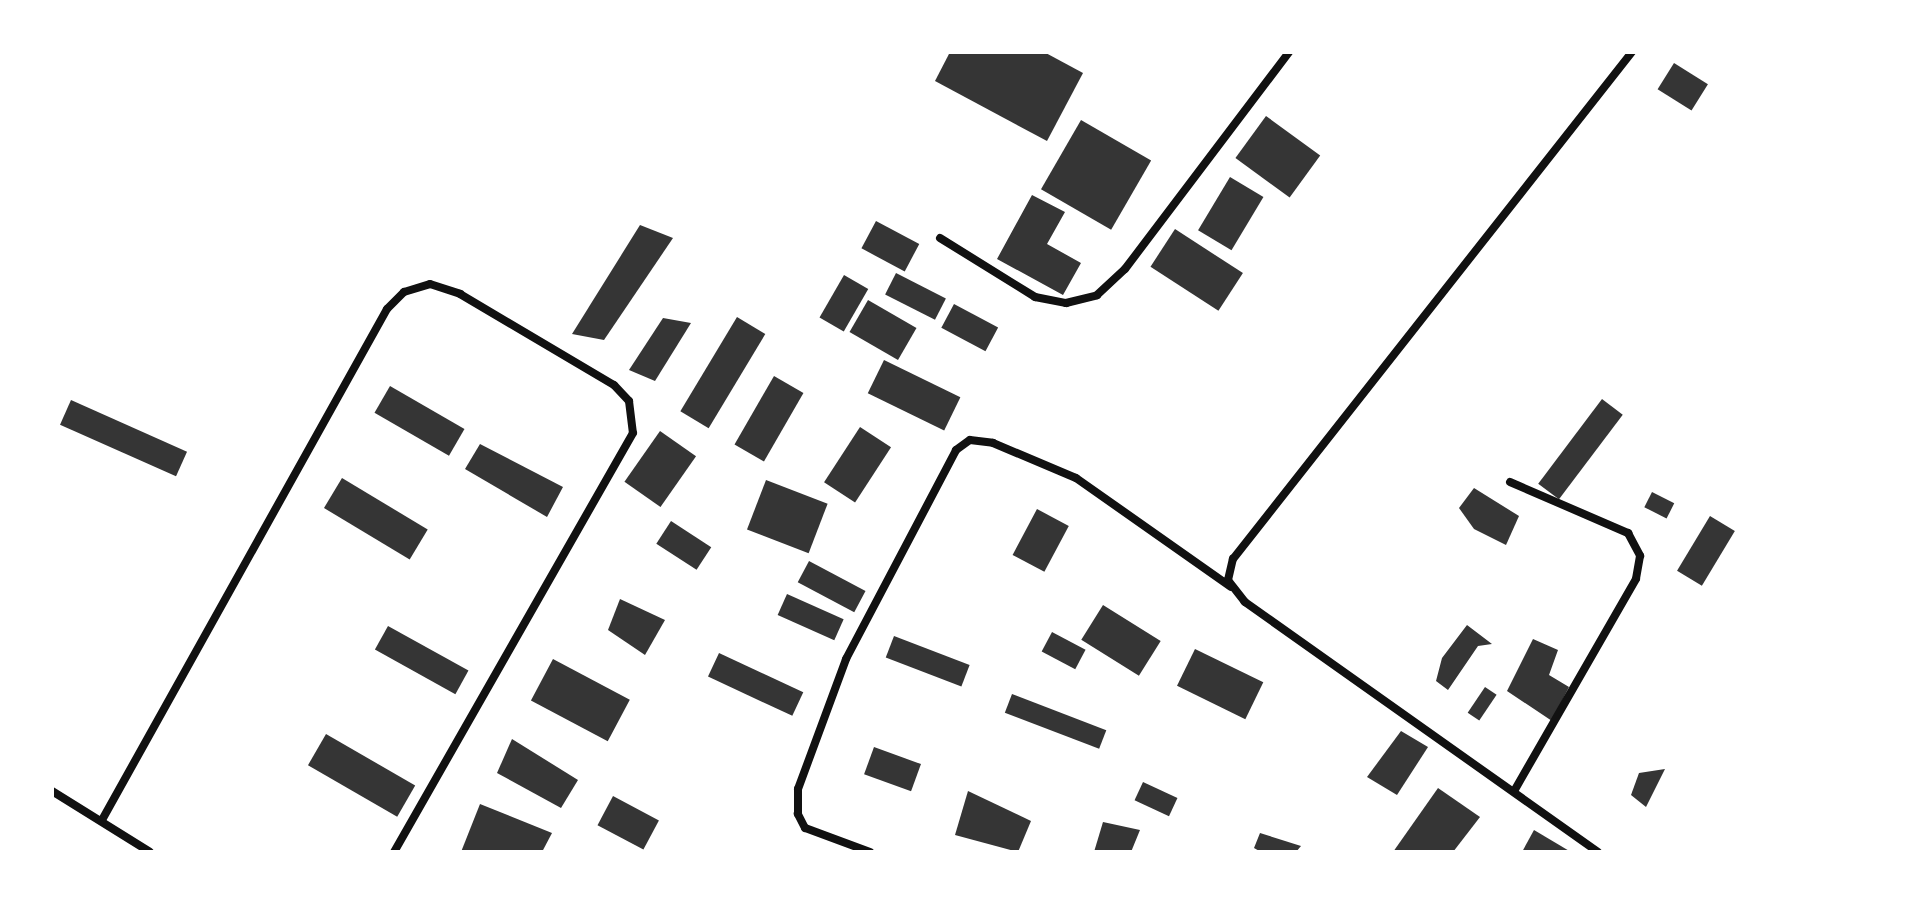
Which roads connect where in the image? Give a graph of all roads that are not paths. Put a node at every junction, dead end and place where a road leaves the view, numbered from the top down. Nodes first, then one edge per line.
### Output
1 (1289, 52) edge
2 (1632, 52) edge
3 (940, 238) dead end
4 (1510, 482) dead end
5 (1231, 588) junction
6 (52, 791) edge
7 (1514, 791) junction
8 (102, 820) junction
9 (150, 852) edge
10 (394, 852) edge
11 (870, 852) edge
12 (1598, 852) edge

1 - 3 street
2 - 5 street
4 - 7 street
5 - 7 street
5 - 11 street
6 - 8 street
7 - 12 street
8 - 9 street
8 - 10 street

